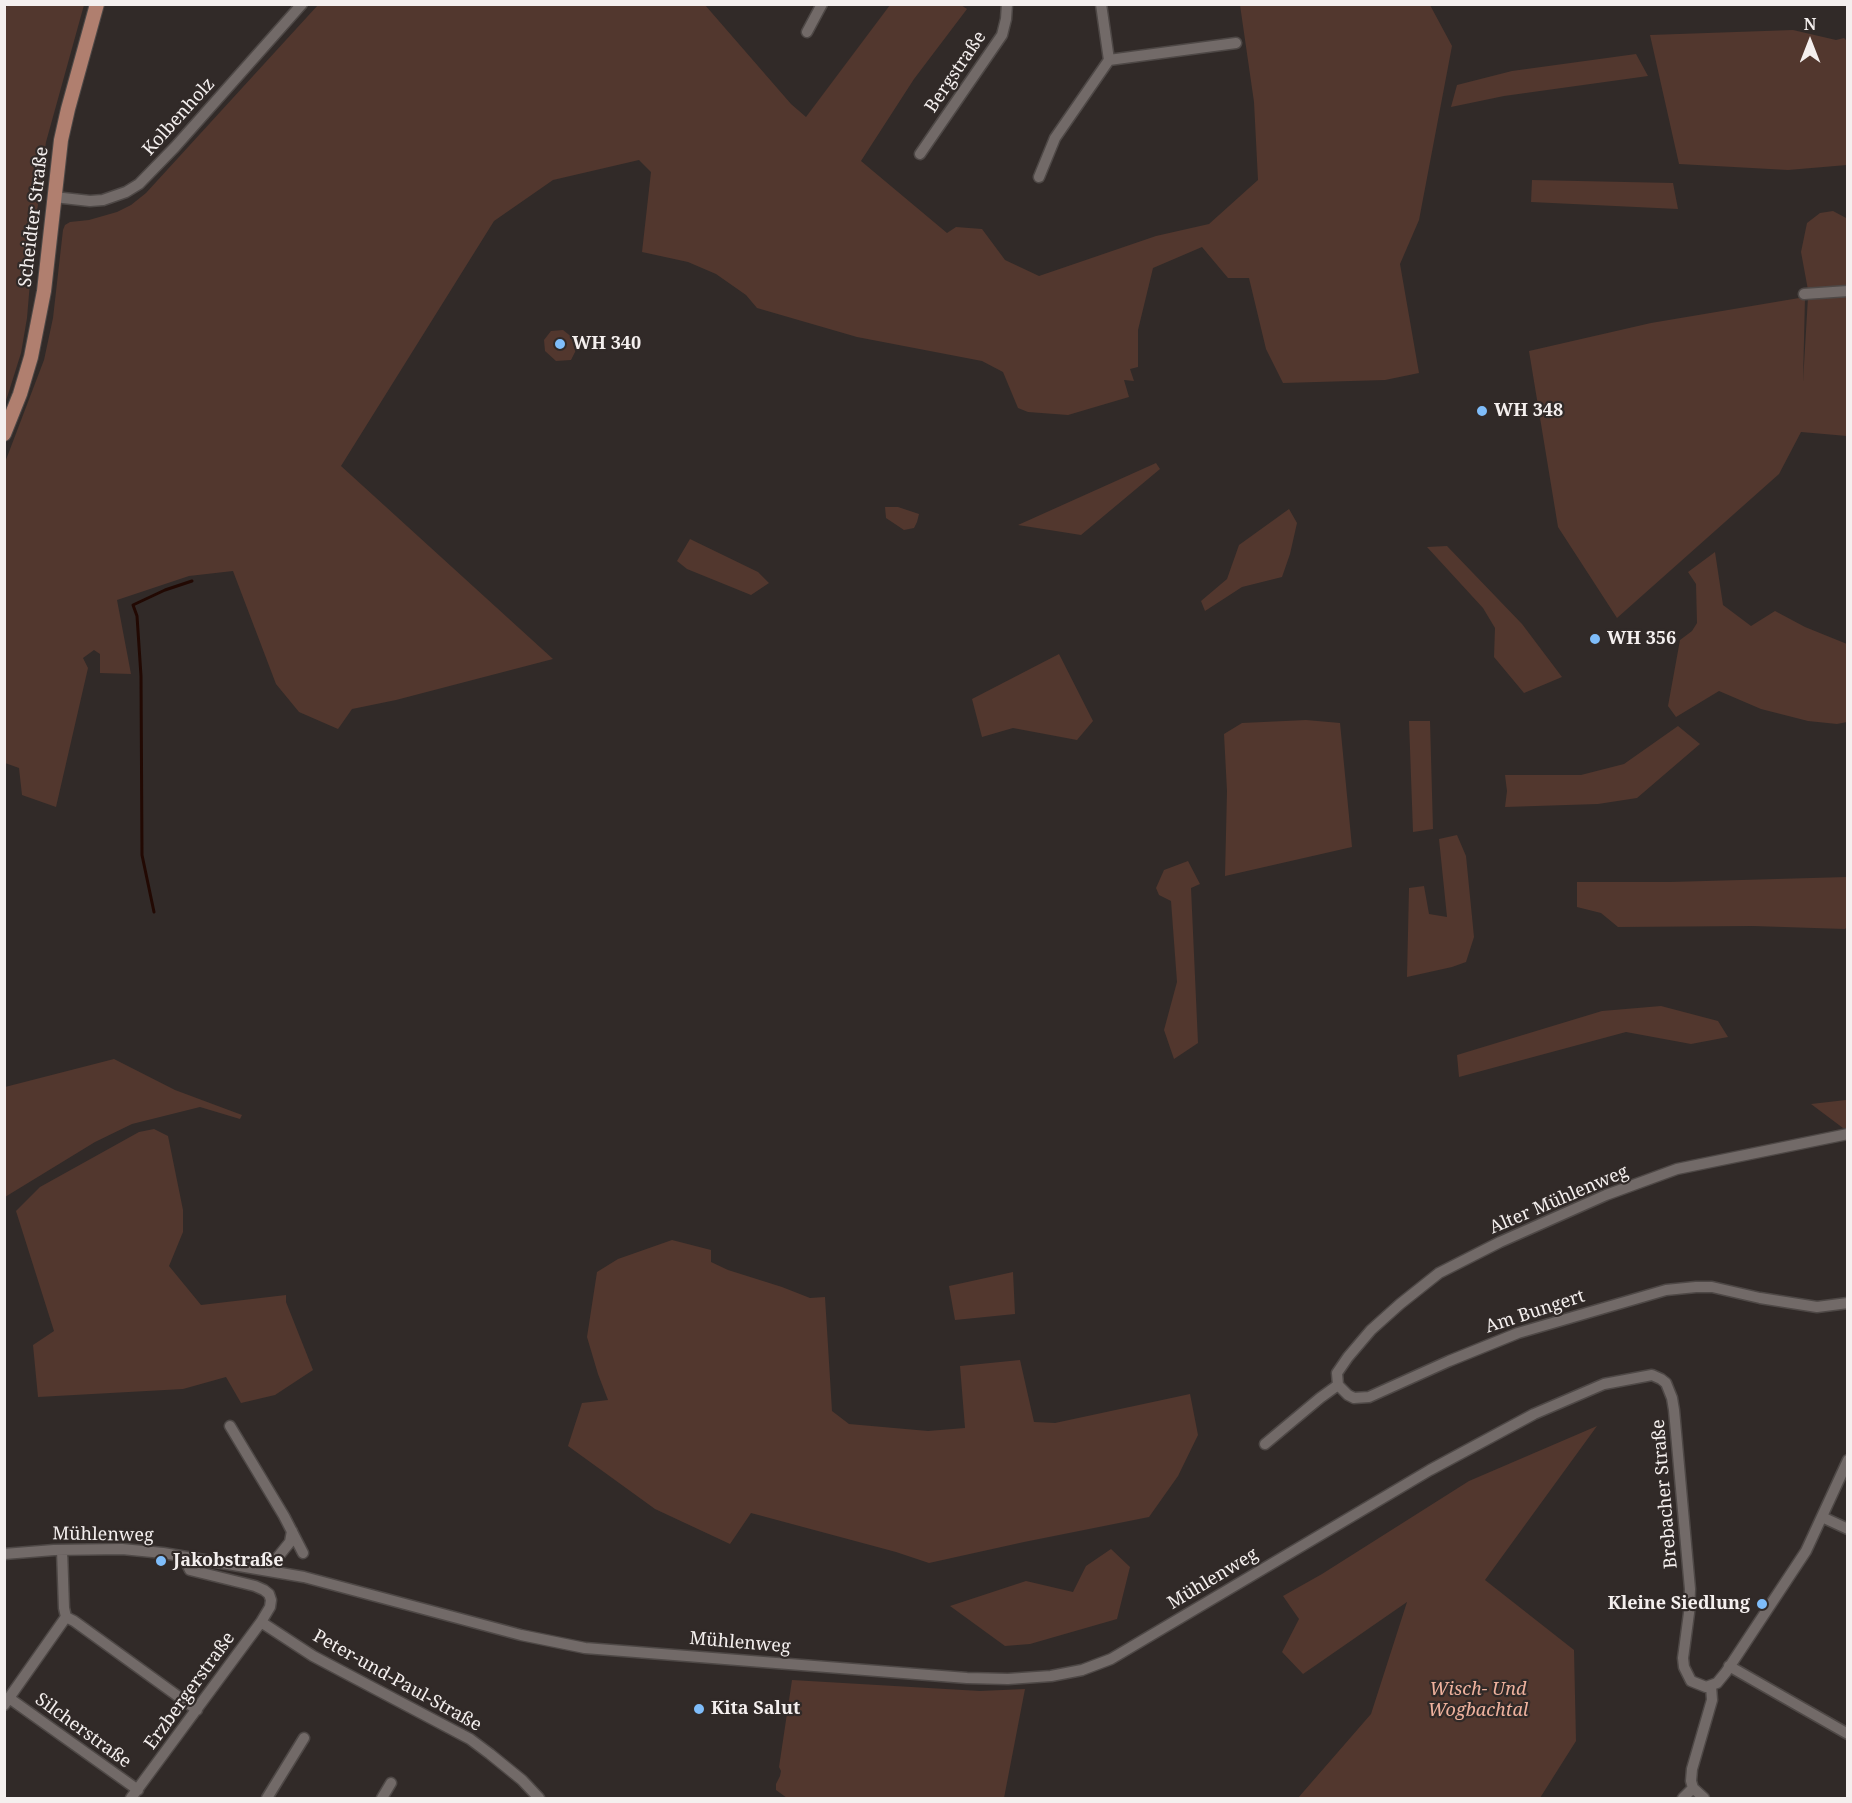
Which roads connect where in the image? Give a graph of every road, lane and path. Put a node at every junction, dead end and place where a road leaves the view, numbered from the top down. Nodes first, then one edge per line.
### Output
1 (97, 4) edge
2 (302, 4) edge
3 (822, 4) edge
4 (1007, 4) edge
5 (1101, 4) edge
6 (807, 32) dead end
7 (1236, 43) dead end
8 (1109, 60) junction
9 (920, 154) dead end
10 (1039, 177) dead end
11 (54, 196) junction
12 (1848, 291) edge
13 (1804, 294) dead end
14 (4, 434) edge
15 (1848, 1134) edge
16 (1848, 1303) edge
17 (1338, 1385) junction
18 (230, 1426) dead end
19 (1265, 1444) dead end
20 (1848, 1460) edge
21 (1430, 1470) joint
22 (1822, 1517) junction
23 (1848, 1529) edge
24 (292, 1530) junction
25 (62, 1550) junction
26 (303, 1553) dead end
27 (4, 1554) edge
28 (188, 1558) junction
29 (271, 1570) junction
30 (66, 1617) junction
31 (261, 1622) junction
32 (1729, 1666) junction
33 (1711, 1686) junction
34 (7, 1701) edge
35 (197, 1710) junction
36 (1848, 1734) edge
37 (304, 1738) dead end
38 (391, 1783) dead end
39 (1692, 1788) junction
40 (135, 1794) edge
41 (267, 1798) edge
42 (381, 1798) edge
43 (539, 1798) edge
44 (1683, 1798) edge
45 (1704, 1798) edge

1 - 11 main road, Scheidter Straße
2 - 11 street, Kolbenholz
3 - 6 street
4 - 9 street, Bergstraße
5 - 8 street
7 - 8 street
8 - 10 street
11 - 14 main road, Scheidter Straße
12 - 13 street
15 - 17 street, Alter Mühlenweg
16 - 17 street, Am Bungert
17 - 19 street
18 - 24 street
20 - 22 street
21 - 29 street, Mühlenweg
21 - 33 street, Brebacher Straße
22 - 23 street
22 - 32 street
24 - 26 street
24 - 29 street
25 - 27 street, Mühlenweg
25 - 28 street, Mühlenweg
25 - 30 street
28 - 29 street, Mühlenweg
28 - 31 street, Erzbergerstraße
30 - 34 street
30 - 35 street
31 - 35 street, Erzbergerstraße
31 - 43 street, Peter-und-Paul-Straße
32 - 33 street
32 - 36 street
33 - 39 street
34 - 40 street, Silcherstraße
35 - 40 street, Erzbergerstraße
37 - 41 street
38 - 42 street
39 - 44 street
39 - 45 street

